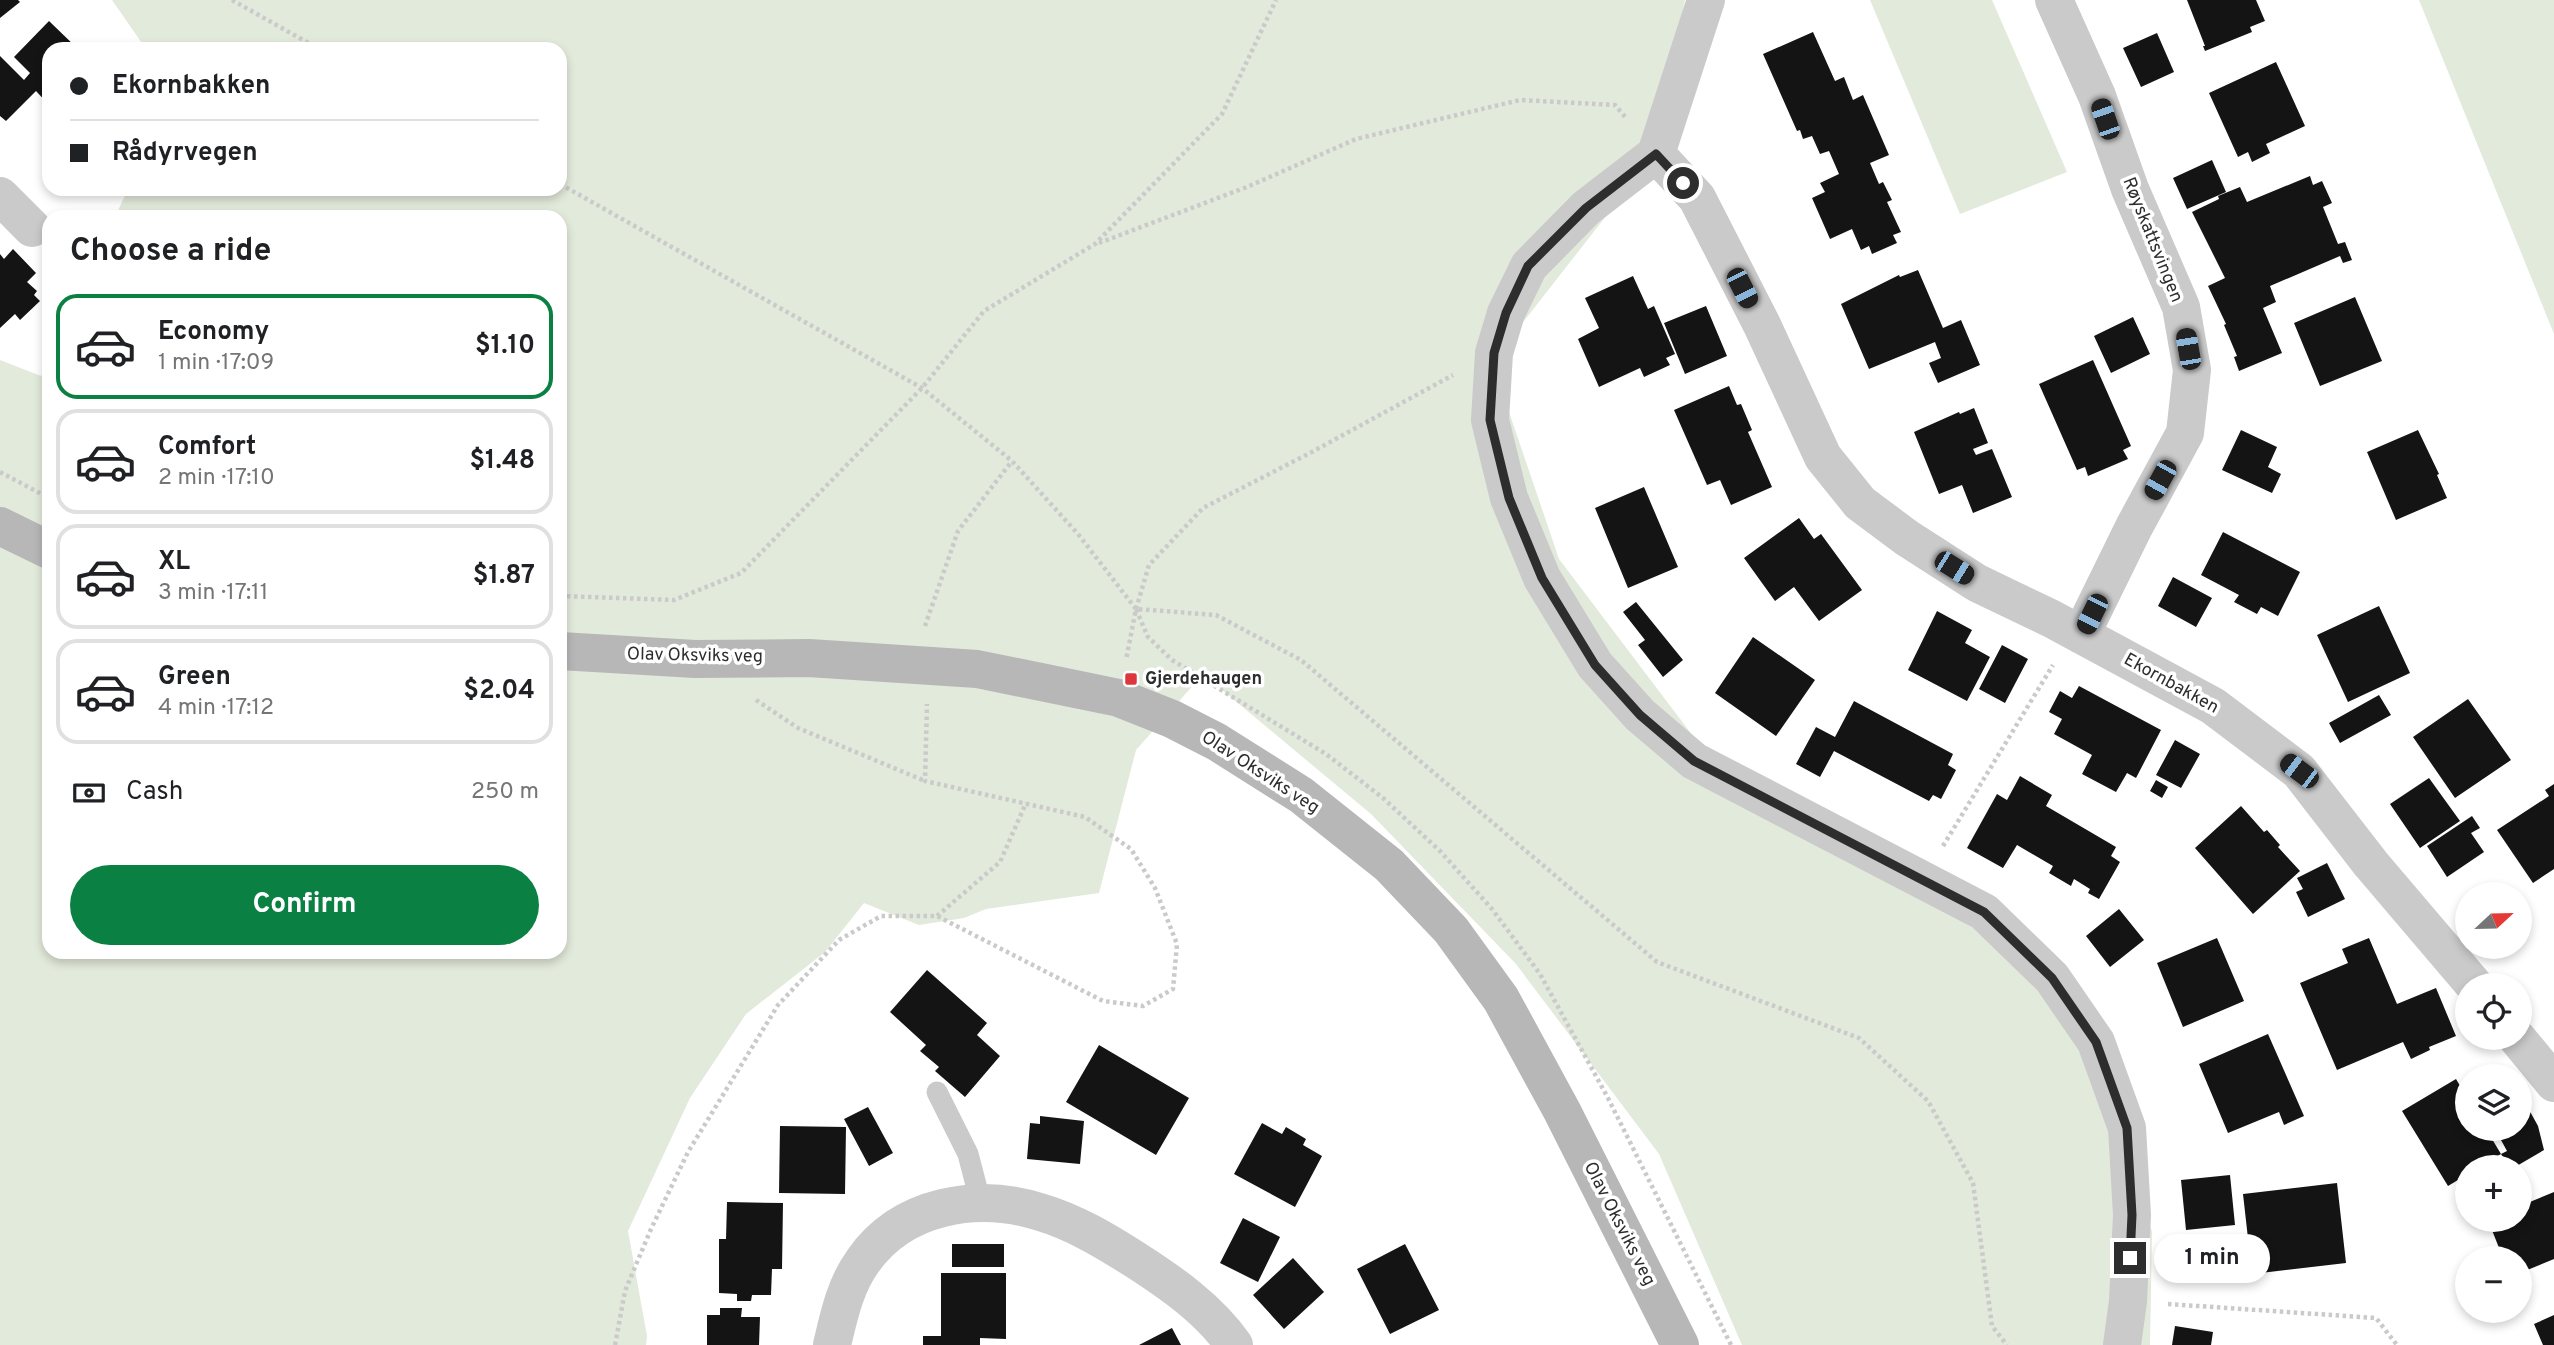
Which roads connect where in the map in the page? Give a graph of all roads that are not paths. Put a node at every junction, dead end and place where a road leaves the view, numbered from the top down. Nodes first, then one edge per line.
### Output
1 (1706, 0) edge
2 (2054, 0) edge
3 (1656, 154) junction
4 (0, 196) edge
5 (32, 228) dead end
6 (0, 526) edge
7 (42, 547) edge
8 (2077, 633) junction
9 (567, 650) edge
10 (2464, 973) edge
11 (2527, 1050) edge
12 (2554, 1083) edge
13 (937, 1092) dead end
14 (981, 1204) junction
15 (832, 1345) edge
16 (1234, 1345) edge
17 (1680, 1345) edge
18 (2122, 1345) edge

1 - 3 street
2 - 8 street, Røyskattsvingen
3 - 8 street, Ekornbakken
3 - 18 street
4 - 5 street
6 - 7 street
8 - 10 street, Ekornbakken
9 - 17 street, Olav Oksviks veg
11 - 12 street
13 - 14 lane
14 - 15 street
14 - 16 street

